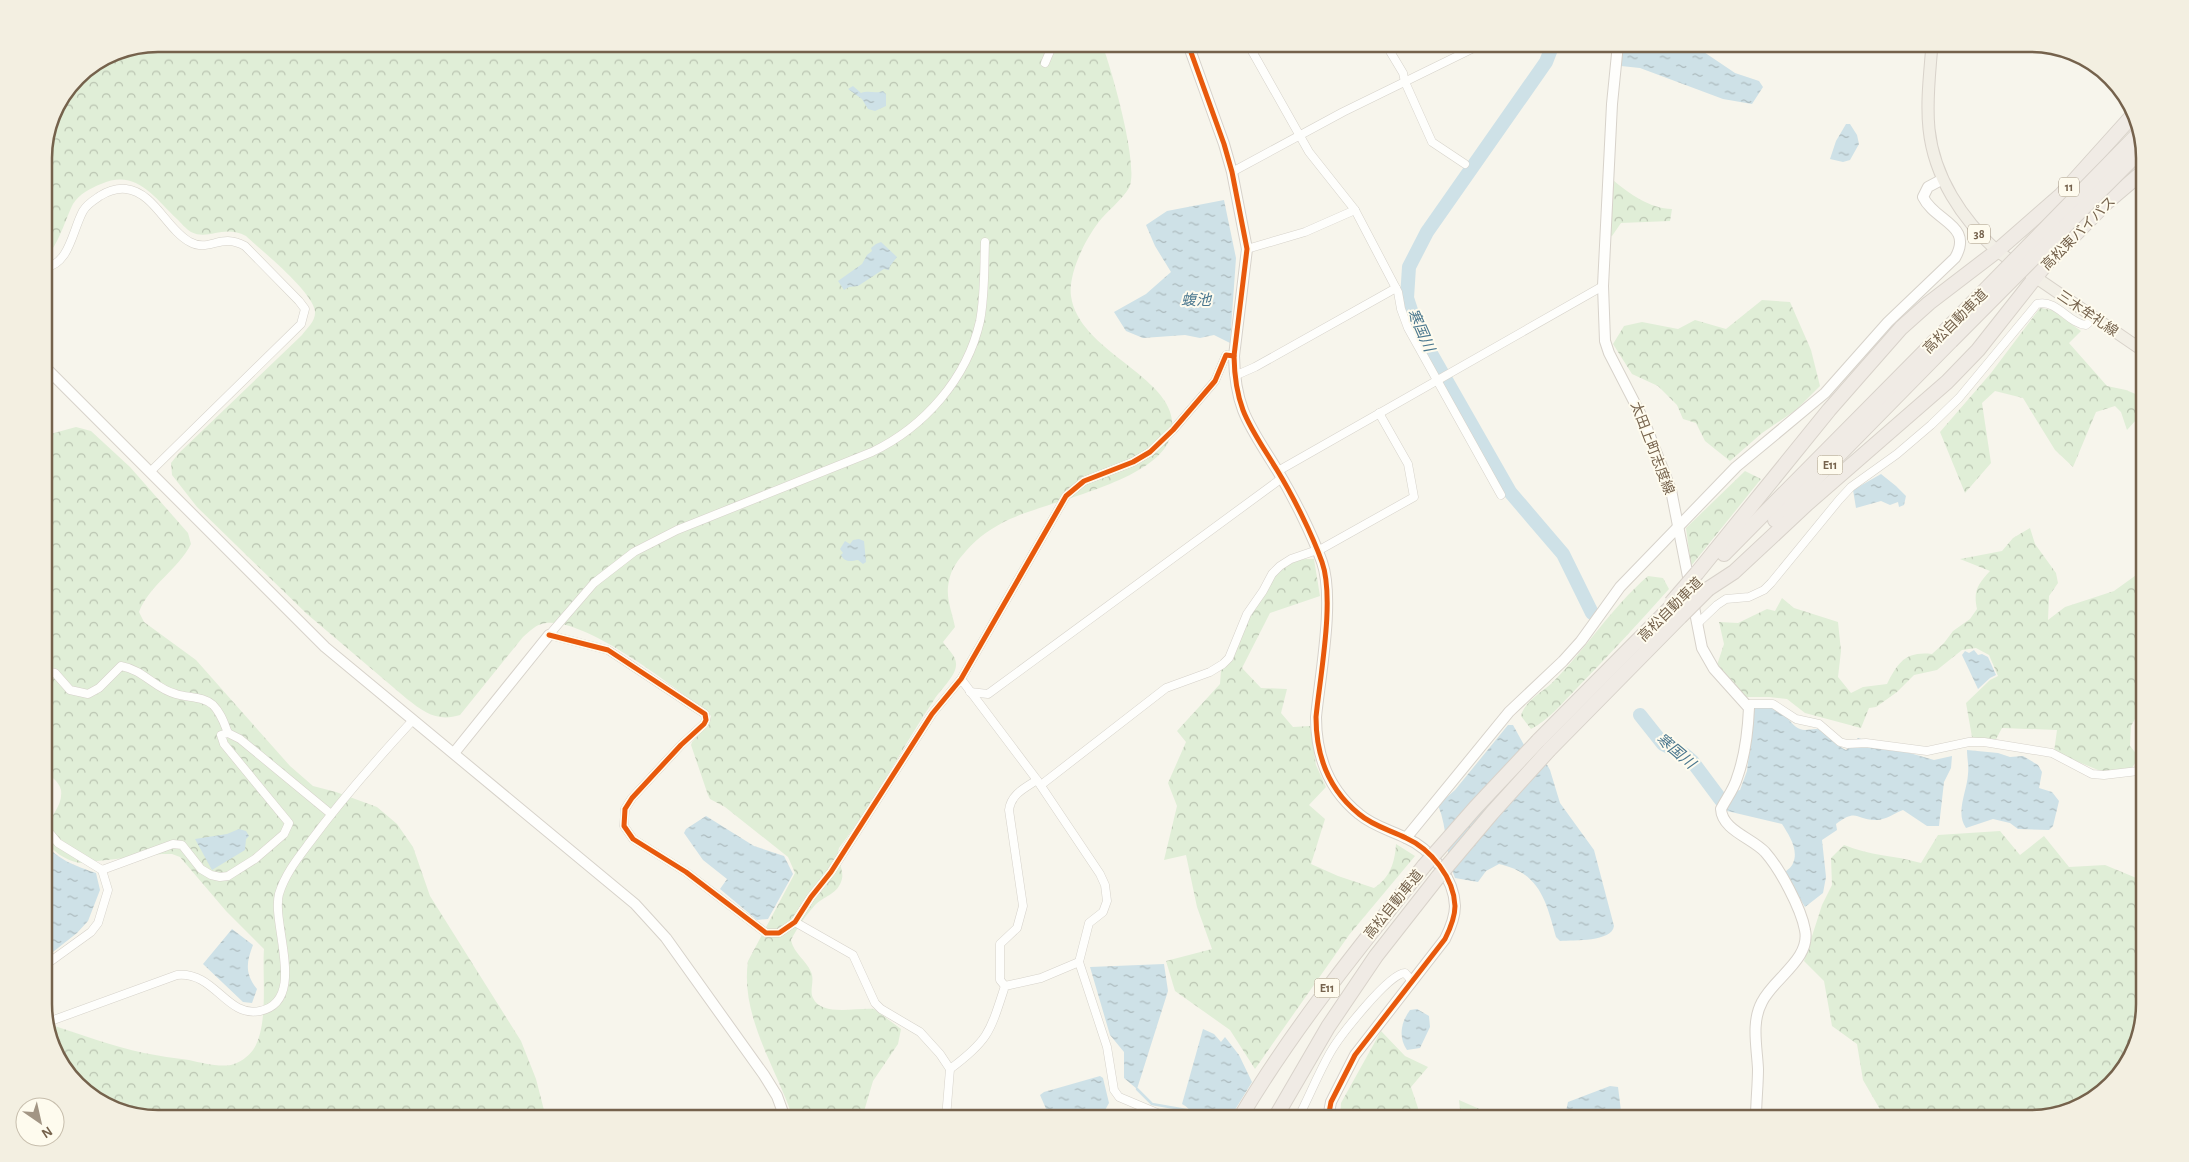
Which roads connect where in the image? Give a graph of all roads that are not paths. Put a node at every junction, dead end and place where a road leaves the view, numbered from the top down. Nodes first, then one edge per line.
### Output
1 (1050, 52) edge
2 (1191, 52) edge
3 (1253, 52) edge
4 (1390, 52) edge
5 (1466, 52) edge
6 (1617, 52) edge
7 (1931, 52) edge
8 (1045, 63) dead end
9 (1405, 82) junction
10 (2129, 119) edge
11 (1300, 136) junction
12 (2134, 138) edge
13 (2136, 155) edge
14 (1465, 164) dead end
15 (1232, 172) junction
16 (2136, 178) edge
17 (1943, 179) junction
18 (1355, 210) junction
19 (985, 242) dead end
20 (1247, 249) junction
21 (1997, 250) junction
22 (53, 266) edge
23 (2035, 277) junction
24 (1603, 286) junction
25 (1396, 288) junction
26 (2095, 317) junction
27 (1947, 337) junction
28 (2136, 346) edge
29 (1234, 356) junction
30 (1234, 374) junction
31 (53, 375) edge
32 (1438, 380) junction
33 (1379, 413) junction
34 (150, 472) junction
35 (1280, 475) junction
36 (1501, 496) dead end
37 (1678, 527) junction
38 (1317, 550) junction
39 (1702, 580) junction
40 (1675, 608) junction
41 (1697, 624) junction
42 (549, 635) junction
43 (53, 673) edge
44 (961, 679) junction
45 (970, 692) junction
46 (1746, 704) junction
47 (414, 720) junction
48 (228, 733) junction
49 (454, 753) junction
50 (2136, 771) edge
51 (1039, 782) junction
52 (331, 814) junction
53 (53, 838) edge
54 (1406, 838) junction
55 (102, 870) junction
56 (795, 922) junction
57 (53, 959) edge
58 (1079, 962) junction
59 (1412, 981) junction
60 (1005, 986) junction
61 (54, 1020) edge
62 (950, 1069) junction
63 (783, 1110) edge
64 (947, 1110) edge
65 (1150, 1110) edge
66 (1245, 1110) edge
67 (1280, 1110) edge
68 (1302, 1110) edge
69 (1330, 1110) edge
70 (1756, 1110) edge

1 - 8 street
2 - 15 street
3 - 11 street
4 - 9 street
5 - 9 street
6 - 24 street, 太田上町志度線
7 - 17 main road, 三木牟礼線 / 38
9 - 11 street
9 - 14 street
10 - 21 highway, 11
11 - 15 street
11 - 18 street
12 - 27 highway, 高松自動車道 / E11, bridge
13 - 27 highway, 高松自動車道 / E11, bridge
15 - 20 street
16 - 23 highway, 高松東バイパス
17 - 21 main road, 三木牟礼線 / 38
17 - 37 street
18 - 20 street
18 - 25 street
19 - 42 street
20 - 29 street
21 - 23 main road, 三木牟礼線 / 38
21 - 39 highway
22 - 34 street
23 - 26 main road, 三木牟礼線 / 38
23 - 39 highway, 高松東バイパス
24 - 32 street
24 - 37 street, 太田上町志度線
25 - 30 street
25 - 32 street
26 - 28 main road, 三木牟礼線 / 38
26 - 41 street
27 - 39 highway, 高松自動車道 / E11
29 - 30 street
29 - 44 street
30 - 35 street
31 - 34 street
32 - 33 street
32 - 36 street
33 - 35 street
33 - 38 street
34 - 47 street
35 - 38 street
35 - 45 street
37 - 41 street, 太田上町志度線
37 - 54 street
38 - 51 street
38 - 54 street
39 - 40 highway, 高松自動車道 / E11, bridge
39 - 40 highway, bridge
40 - 66 highway, 高松自動車道 / E11, bridge
40 - 67 highway, 高松自動車道 / E11, bridge
41 - 46 street, 太田上町志度線
42 - 49 street
42 - 56 street
43 - 48 street
44 - 45 street
44 - 56 street
45 - 51 street
46 - 50 street
46 - 70 street
47 - 49 street
47 - 52 street
48 - 52 street
48 - 55 street
49 - 63 street
51 - 58 street
51 - 60 street
52 - 61 street
53 - 55 street
54 - 59 street
55 - 57 street
56 - 62 street
58 - 60 street
58 - 65 street
59 - 68 street
59 - 69 street
60 - 62 street
62 - 64 street

